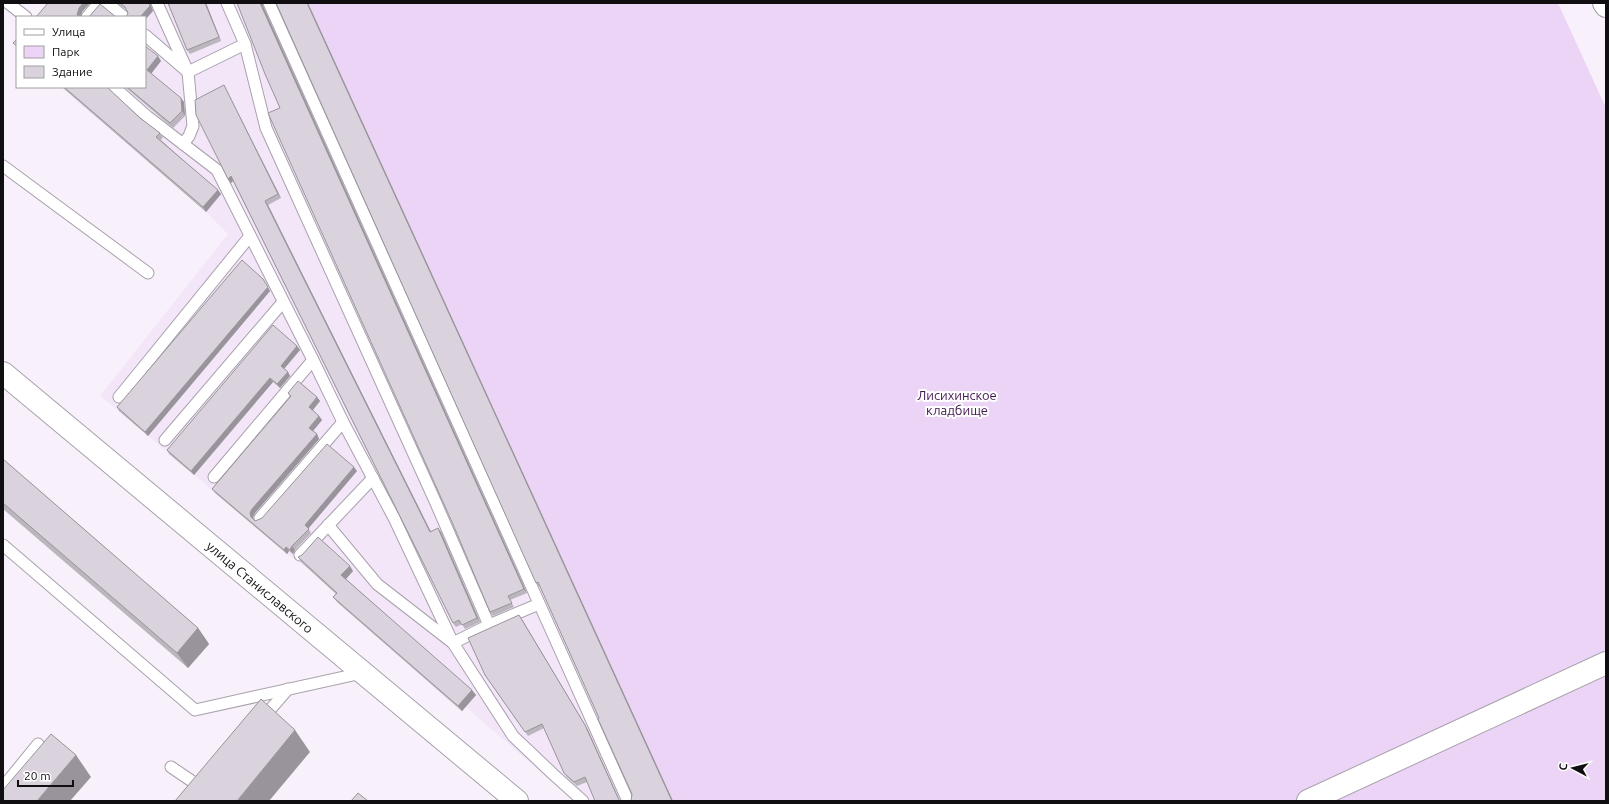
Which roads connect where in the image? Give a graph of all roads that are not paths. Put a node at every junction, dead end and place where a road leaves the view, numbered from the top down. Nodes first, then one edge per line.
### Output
1 (8, 3) edge
2 (99, 3) edge
3 (107, 3) edge
4 (157, 3) edge
5 (227, 3) edge
6 (268, 3) edge
7 (1604, 3) edge
8 (1606, 6) edge
9 (25, 16) edge
10 (89, 16) edge
11 (123, 16) edge
12 (146, 36) edge
13 (245, 44) junction
14 (188, 72) junction
15 (115, 88) edge
16 (183, 144) junction
17 (3, 166) edge
18 (250, 236) junction
19 (148, 273) dead end
20 (284, 302) junction
21 (313, 360) junction
22 (3, 374) edge
23 (119, 396) dead end
24 (343, 422) junction
25 (165, 440) dead end
26 (214, 477) dead end
27 (373, 478) junction
28 (260, 518) edge
29 (328, 525) junction
30 (3, 545) edge
31 (300, 555) edge
32 (539, 604) junction
33 (489, 625) junction
34 (453, 643) junction
35 (1606, 663) edge
36 (362, 673) junction
37 (288, 689) junction
38 (252, 730) edge
39 (38, 744) dead end
40 (171, 767) dead end
41 (3, 787) edge
42 (202, 789) edge
43 (1312, 800) edge
44 (517, 801) edge
45 (584, 801) edge
46 (628, 801) edge

1 - 9 lane
2 - 10 lane
3 - 11 lane
4 - 14 lane
5 - 13 lane
6 - 32 lane
7 - 8 main road
12 - 14 lane
13 - 14 lane
13 - 33 lane
14 - 16 lane
15 - 16 lane
16 - 18 lane
17 - 19 lane
18 - 20 lane
18 - 23 lane
20 - 21 lane
20 - 25 lane
21 - 24 lane
21 - 26 lane
22 - 36 main road, улица Станиславского
24 - 27 lane
24 - 28 lane
27 - 29 lane
27 - 34 lane
29 - 31 lane
29 - 34 lane
30 - 37 lane
32 - 33 lane
32 - 46 lane
33 - 34 lane
34 - 45 lane
35 - 43 main road
36 - 37 lane
36 - 44 main road, улица Станиславского
37 - 38 lane
39 - 41 lane
40 - 42 lane

